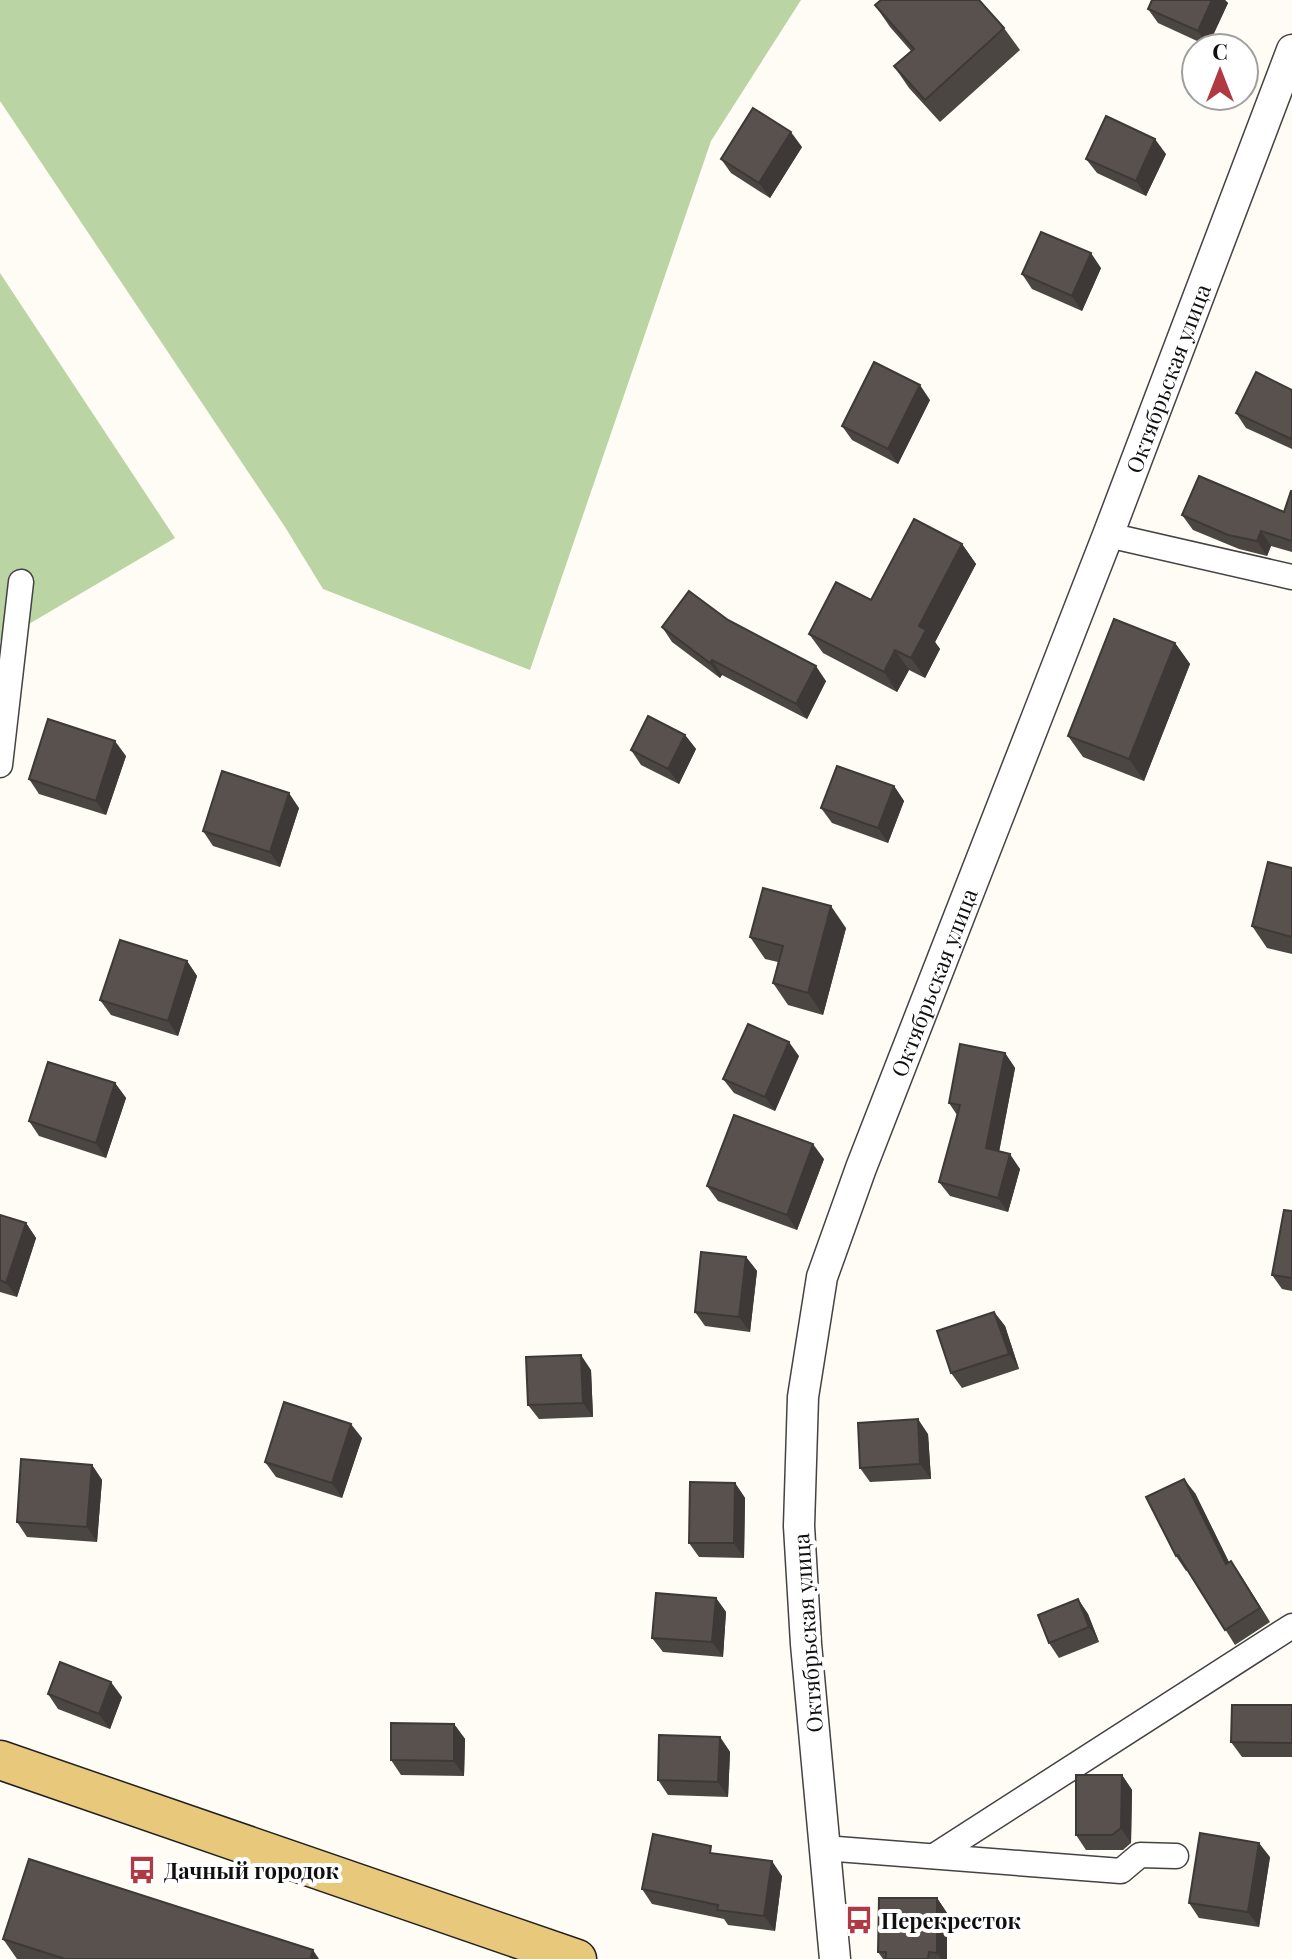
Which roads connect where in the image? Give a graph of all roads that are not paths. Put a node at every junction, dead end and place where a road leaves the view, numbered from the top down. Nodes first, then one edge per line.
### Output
1 (1292, 50) edge
2 (1108, 535) junction
3 (1292, 577) edge
4 (21, 582) dead end
5 (0, 765) edge
6 (1292, 1626) edge
7 (0, 1760) edge
8 (824, 1848) junction
9 (934, 1856) junction
10 (1176, 1856) dead end
11 (577, 1959) edge
12 (835, 1959) edge

1 - 2 street, Октябрьская улица
2 - 3 street
2 - 8 street, Октябрьская улица
4 - 5 street
6 - 9 street
7 - 11 main road
8 - 9 street
8 - 12 street, Октябрьская улица
9 - 10 street

